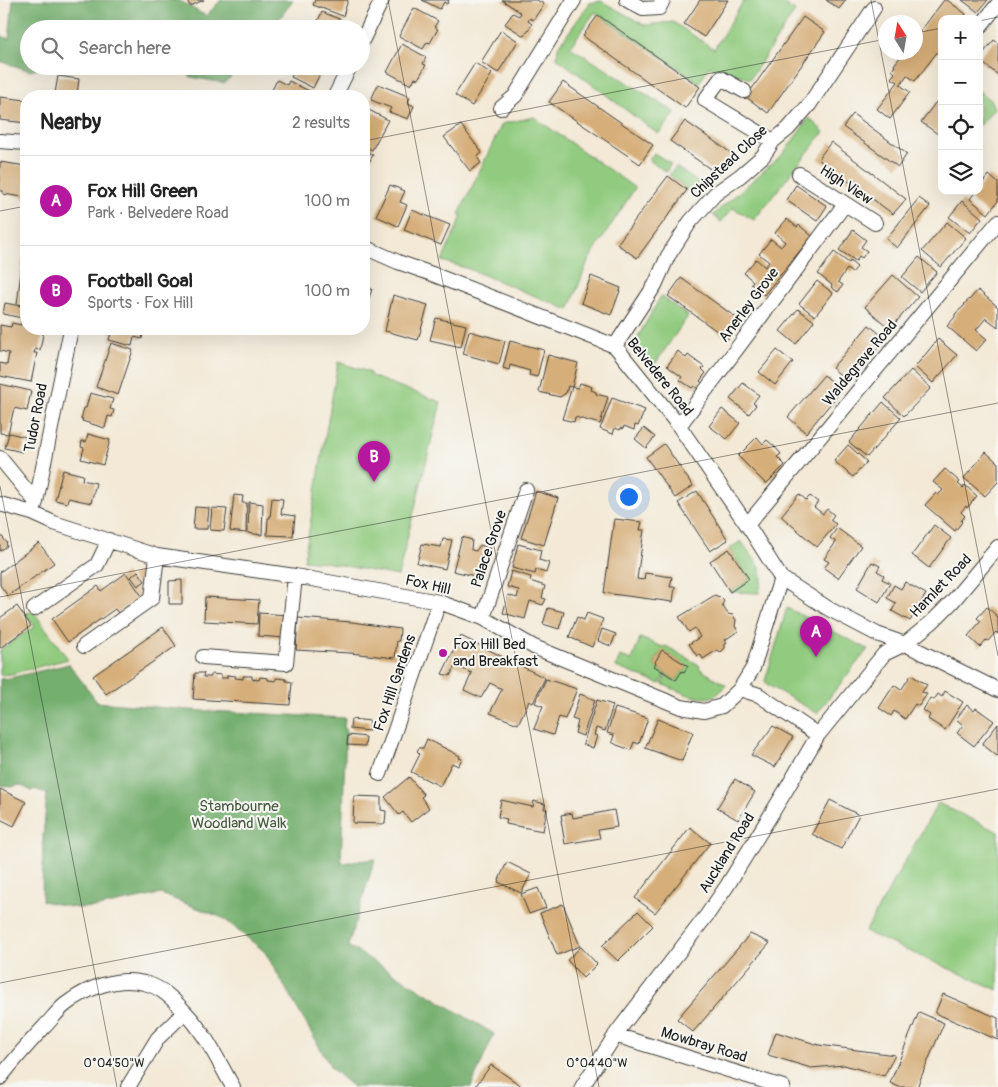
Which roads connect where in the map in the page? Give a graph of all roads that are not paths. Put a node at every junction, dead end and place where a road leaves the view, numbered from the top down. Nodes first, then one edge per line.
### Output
1 (382, 0) edge
2 (574, 0) edge
3 (627, 0) edge
4 (661, 4) edge
5 (998, 4) edge
6 (874, 8) dead end
7 (983, 23) edge
8 (370, 25) edge
9 (346, 75) edge
10 (338, 90) edge
11 (744, 91) dead end
12 (501, 108) dead end
13 (0, 141) edge
14 (773, 141) junction
15 (20, 143) edge
16 (799, 174) dead end
17 (844, 204) junction
18 (998, 222) edge
19 (875, 223) dead end
20 (370, 250) edge
21 (70, 335) edge
22 (615, 346) junction
23 (679, 426) junction
24 (0, 458) edge
25 (526, 490) dead end
26 (0, 504) edge
27 (34, 507) junction
28 (747, 525) junction
29 (109, 540) junction
30 (998, 548) edge
31 (157, 556) junction
32 (295, 576) junction
33 (781, 578) junction
34 (439, 602) junction
35 (34, 609) dead end
36 (483, 618) junction
37 (905, 644) junction
38 (84, 646) dead end
39 (203, 657) dead end
40 (740, 689) junction
41 (998, 690) edge
42 (818, 735) junction
43 (380, 774) dead end
44 (185, 1012) junction
45 (615, 1035) junction
46 (0, 1078) edge
47 (128, 1087) edge
48 (233, 1087) edge
49 (582, 1087) edge
50 (783, 1087) edge

1 - 8 street
2 - 12 street
3 - 4 street
5 - 7 street
6 - 14 street, Chipstead Close
9 - 10 street
11 - 14 street
13 - 15 street
14 - 22 street, Chipstead Close
16 - 17 street, High View
17 - 19 street, High View
17 - 23 street, Anerley Grove
18 - 28 street, Waldegrave Road
20 - 22 street, Belvedere Road
21 - 27 street, Tudor Road
22 - 23 street, Belvedere Road
23 - 28 street, Belvedere Road
24 - 27 street
25 - 36 street, Palace Grove
26 - 27 street, Fox Hill
27 - 29 street, Fox Hill
28 - 33 street, Belvedere Road
29 - 31 street, Fox Hill
29 - 35 street
30 - 37 street, Hamlet Road
31 - 32 street, Fox Hill
31 - 38 street
32 - 34 street, Fox Hill
32 - 39 street
33 - 37 street, Belvedere Road
33 - 40 street
34 - 36 street, Fox Hill
34 - 43 street, Fox Hill Gardens
36 - 40 street, Fox Hill
37 - 41 street, Belvedere Road
37 - 42 street, Auckland Road
40 - 42 street
42 - 45 street, Auckland Road
44 - 46 street
44 - 47 street
44 - 48 street
45 - 49 street, Auckland Road
45 - 50 street, Mowbray Road

